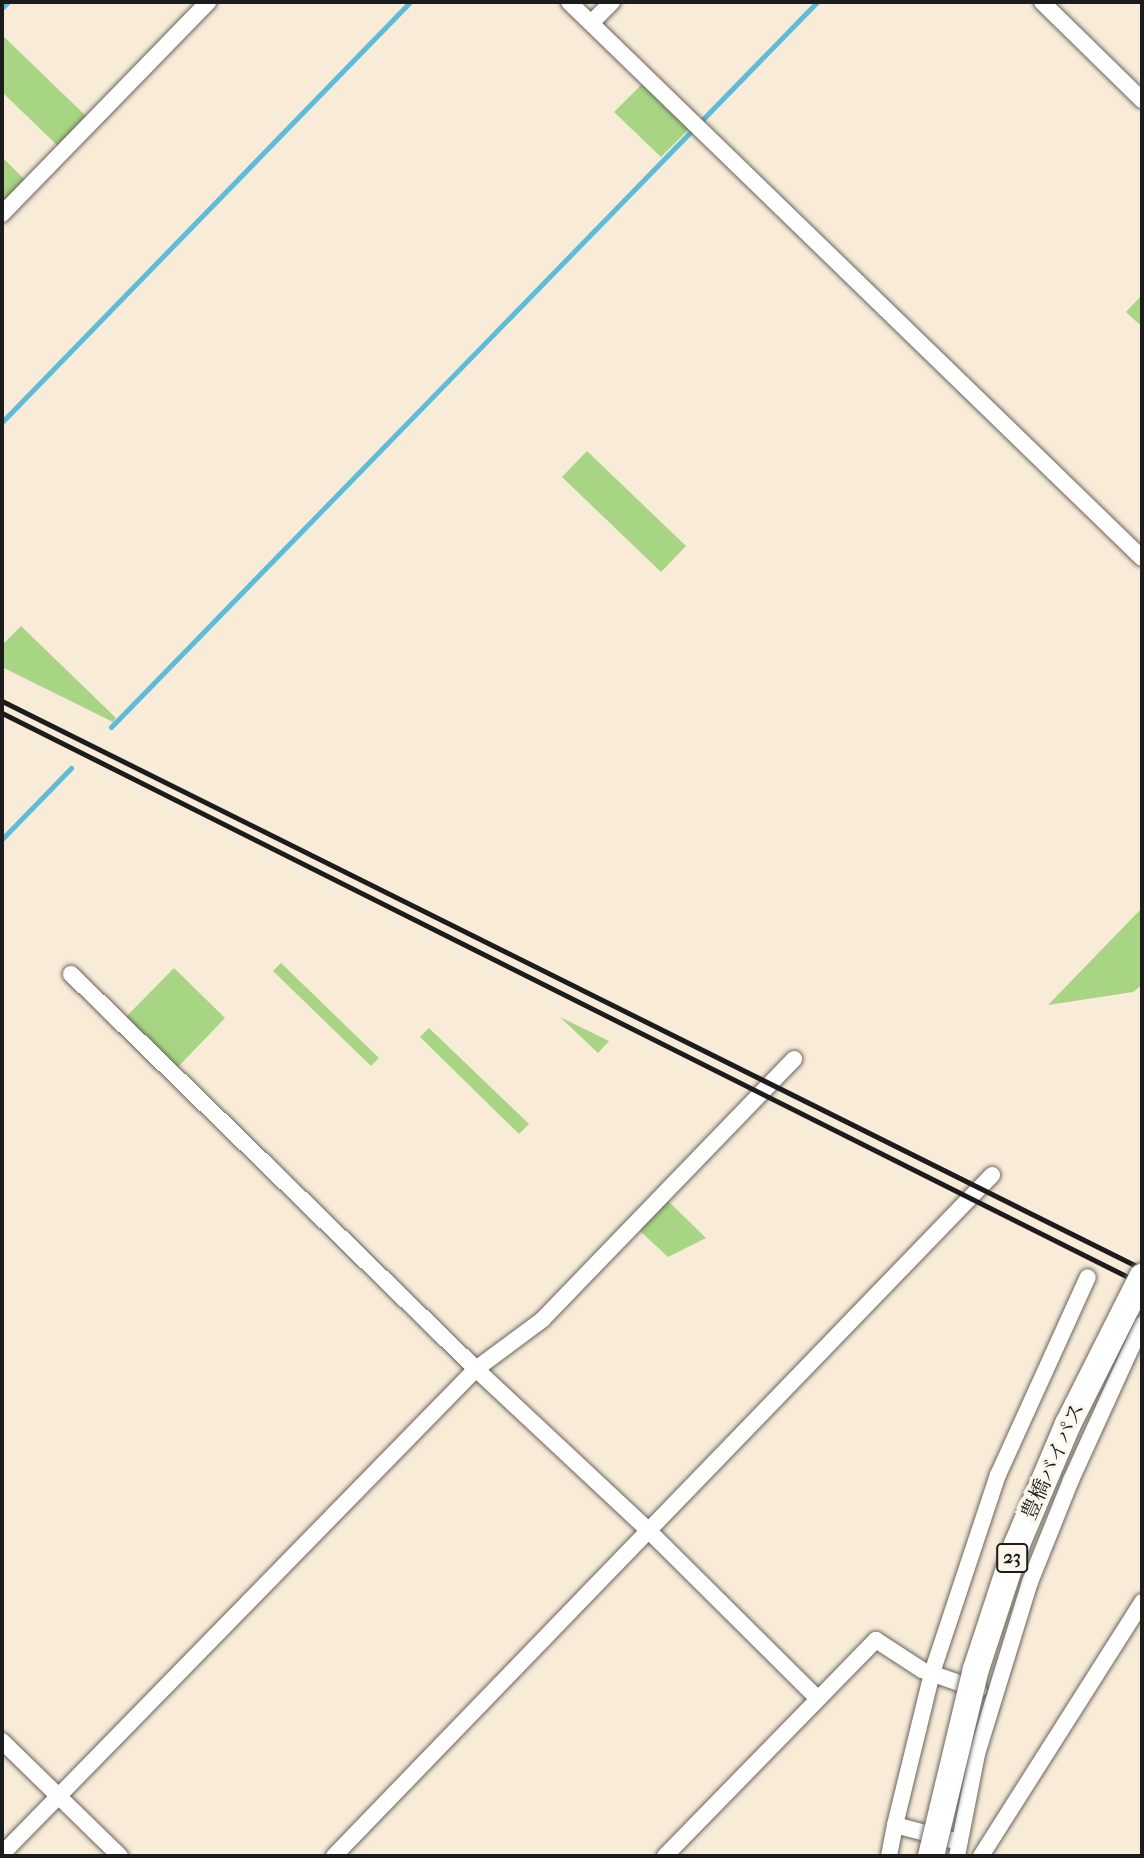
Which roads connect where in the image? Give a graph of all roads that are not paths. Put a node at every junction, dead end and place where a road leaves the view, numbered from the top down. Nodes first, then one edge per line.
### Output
1 (208, 2) edge
2 (569, 2) edge
3 (612, 2) edge
4 (1042, 2) edge
5 (591, 23) junction
6 (1142, 100) edge
7 (2, 214) edge
8 (1142, 558) edge
9 (71, 974) dead end
10 (794, 1059) dead end
11 (992, 1175) dead end
12 (1088, 1277) dead end
13 (1142, 1277) edge
14 (1142, 1298) edge
15 (1142, 1324) edge
16 (476, 1369) junction
17 (649, 1531) junction
18 (1142, 1602) edge
19 (932, 1673) junction
20 (994, 1695) junction
21 (818, 1699) junction
22 (2, 1741) edge
23 (58, 1796) junction
24 (895, 1825) junction
25 (953, 1851) edge
26 (2, 1854) edge
27 (120, 1856) edge
28 (334, 1856) edge
29 (666, 1856) edge
30 (889, 1856) edge
31 (931, 1856) edge
32 (981, 1856) edge

1 - 7 street
2 - 5 street
3 - 5 street
4 - 6 street
5 - 8 street
9 - 16 street
10 - 16 street
11 - 17 street
12 - 19 street
13 - 31 highway, 豊橋バイパス / 23, bridge
14 - 25 highway, 豊橋バイパス / 23
15 - 20 street
16 - 17 street
16 - 23 street
17 - 21 street
17 - 28 street
18 - 32 street
19 - 20 street
19 - 21 street
19 - 24 street
20 - 25 street
21 - 29 street
22 - 23 street
23 - 26 street
23 - 27 street
24 - 25 street
24 - 30 street

